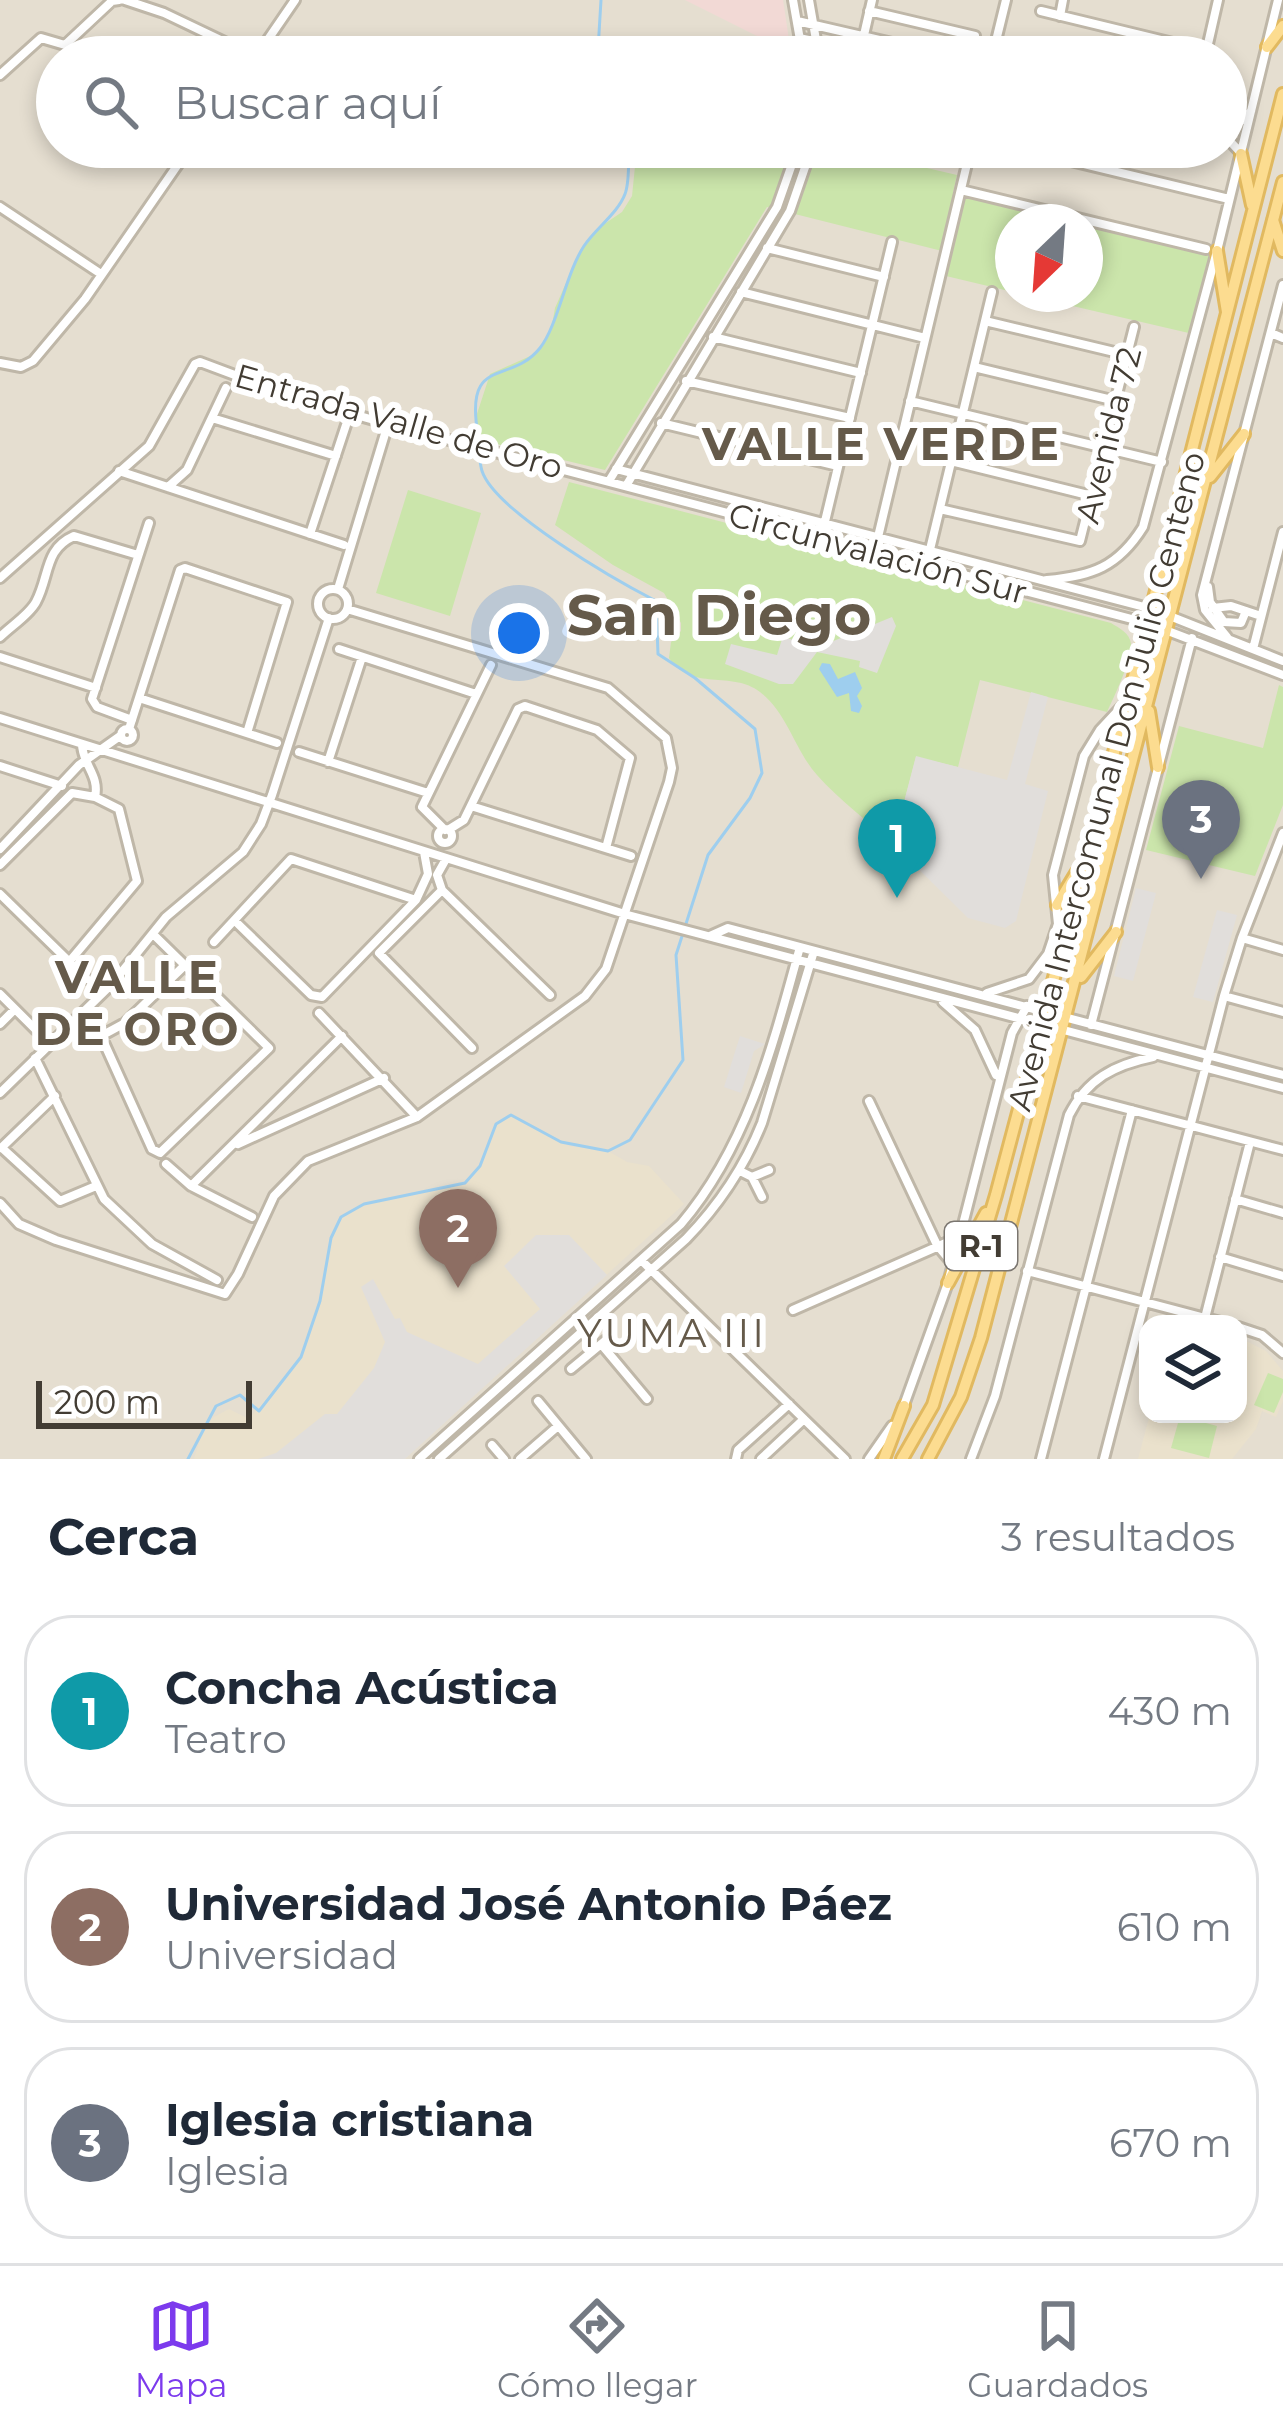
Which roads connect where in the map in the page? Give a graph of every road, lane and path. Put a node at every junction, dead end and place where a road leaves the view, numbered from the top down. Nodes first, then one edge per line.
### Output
1 (122, 0) edge
2 (295, 0) edge
3 (794, 0) edge
4 (809, 0) edge
5 (872, 0) edge
6 (1006, 0) edge
7 (1064, 0) edge
8 (1218, 0) edge
9 (1278, 0) edge
10 (869, 11) junction
11 (1041, 11) dead end
12 (1060, 16) junction
13 (797, 21) junction
14 (813, 23) junction
15 (1283, 26) edge
16 (864, 35) junction
17 (74, 36) edge
18 (207, 36) edge
19 (270, 36) edge
20 (800, 36) edge
21 (816, 36) edge
22 (868, 36) edge
23 (975, 36) dead end
24 (997, 36) edge
25 (1136, 36) edge
26 (1209, 36) edge
27 (36, 42) edge
28 (1268, 47) junction
29 (0, 76) edge
30 (1283, 94) edge
31 (1252, 110) junction
32 (1247, 115) edge
33 (1247, 130) edge
34 (175, 168) edge
35 (791, 168) edge
36 (805, 168) edge
37 (966, 168) edge
38 (1099, 168) edge
39 (1237, 168) edge
40 (1244, 168) edge
41 (1283, 182) edge
42 (961, 190) junction
43 (1229, 200) junction
44 (0, 207) edge
45 (1254, 214) junction
46 (1273, 220) junction
47 (892, 242) dead end
48 (767, 248) junction
49 (1212, 250) junction
50 (1283, 250) edge
51 (101, 274) junction
52 (884, 278) junction
53 (1283, 286) edge
54 (740, 292) junction
55 (992, 292) dead end
56 (1228, 318) junction
57 (985, 321) junction
58 (872, 325) junction
59 (1134, 327) dead end
60 (1271, 333) junction
61 (713, 337) junction
62 (925, 338) junction
63 (1283, 338) edge
64 (1127, 355) junction
65 (0, 363) edge
66 (974, 367) junction
67 (861, 373) junction
68 (686, 381) junction
69 (226, 388) dead end
70 (1115, 400) junction
71 (910, 401) junction
72 (963, 414) junction
73 (212, 418) junction
74 (850, 418) junction
75 (661, 423) junction
76 (388, 424) junction
77 (346, 425) dead end
78 (1244, 434) junction
79 (1104, 448) junction
80 (336, 456) junction
81 (951, 461) junction
82 (1162, 462) junction
83 (838, 466) junction
84 (616, 469) junction
85 (119, 471) junction
86 (632, 473) junction
87 (609, 481) junction
88 (1204, 485) junction
89 (626, 486) junction
90 (168, 487) junction
91 (1092, 496) junction
92 (940, 509) junction
93 (148, 523) dead end
94 (824, 524) junction
95 (1283, 532) edge
96 (310, 534) junction
97 (878, 537) junction
98 (821, 538) junction
99 (344, 545) dead end
100 (929, 552) junction
101 (139, 555) junction
102 (926, 566) junction
103 (1207, 577) junction
104 (0, 578) edge
105 (1040, 580) junction
106 (338, 590) junction
107 (1268, 590) junction
108 (1283, 596) edge
109 (1213, 608) junction
110 (347, 609) junction
111 (1151, 609) junction
112 (1246, 611) junction
113 (1171, 616) junction
114 (1262, 616) junction
115 (329, 618) junction
116 (1148, 623) junction
117 (1234, 625) junction
118 (1167, 630) junction
119 (0, 637) edge
120 (1192, 638) junction
121 (1229, 639) junction
122 (339, 649) dead end
123 (1253, 649) junction
124 (0, 657) edge
125 (362, 657) junction
126 (1283, 662) edge
127 (491, 664) dead end
128 (1283, 675) edge
129 (96, 688) junction
130 (476, 694) junction
131 (139, 698) junction
132 (1128, 700) junction
133 (1148, 705) junction
134 (0, 718) edge
135 (128, 731) junction
136 (247, 733) junction
137 (277, 743) dead end
138 (82, 744) junction
139 (99, 749) junction
140 (299, 752) dead end
141 (86, 760) junction
142 (138, 762) junction
143 (328, 762) junction
144 (0, 766) edge
145 (1158, 767) junction
146 (62, 786) junction
147 (428, 793) junction
148 (95, 797) junction
149 (269, 804) junction
150 (471, 806) junction
151 (446, 830) junction
152 (1283, 833) edge
153 (605, 848) junction
154 (0, 849) edge
155 (424, 851) junction
156 (632, 856) dead end
157 (442, 857) junction
158 (1085, 859) junction
159 (0, 865) edge
160 (1268, 869) junction
161 (432, 874) junction
162 (1283, 875) edge
163 (442, 890) junction
164 (0, 894) edge
165 (416, 900) junction
166 (1057, 905) junction
167 (628, 915) junction
168 (236, 921) junction
169 (1115, 932) junction
170 (154, 934) junction
171 (709, 937) junction
172 (1242, 938) junction
173 (214, 942) dead end
174 (800, 947) junction
175 (1283, 950) edge
176 (814, 951) junction
177 (797, 960) junction
178 (69, 962) junction
179 (811, 964) junction
180 (185, 965) junction
181 (87, 979) dead end
182 (1076, 984) junction
183 (0, 994) edge
184 (980, 994) junction
185 (550, 995) dead end
186 (1225, 996) junction
187 (937, 997) junction
188 (1027, 1006) junction
189 (15, 1009) junction
190 (1046, 1011) junction
191 (1283, 1012) edge
192 (320, 1013) dead end
193 (1022, 1020) junction
194 (0, 1024) edge
195 (1064, 1024) junction
196 (1091, 1025) junction
197 (1042, 1026) junction
198 (36, 1030) dead end
199 (342, 1036) junction
200 (472, 1048) dead end
201 (1209, 1055) junction
202 (1158, 1056) junction
203 (35, 1058) junction
204 (1206, 1068) junction
205 (1283, 1075) edge
206 (384, 1078) junction
207 (998, 1080) junction
208 (1283, 1088) edge
209 (0, 1093) edge
210 (55, 1096) junction
211 (1078, 1096) junction
212 (869, 1101) dead end
213 (1132, 1110) junction
214 (417, 1117) junction
215 (1190, 1126) junction
216 (1250, 1142) junction
217 (229, 1148) junction
218 (1, 1149) edge
219 (1283, 1150) edge
220 (166, 1164) dead end
221 (769, 1170) dead end
222 (740, 1171) junction
223 (752, 1178) junction
224 (96, 1186) junction
225 (190, 1186) junction
226 (996, 1195) junction
227 (762, 1197) dead end
228 (1235, 1199) junction
229 (0, 1203) edge
230 (1283, 1213) edge
231 (252, 1217) dead end
232 (958, 1237) junction
233 (937, 1245) junction
234 (1220, 1257) junction
235 (641, 1260) junction
236 (952, 1263) junction
237 (652, 1269) junction
238 (1027, 1271) junction
239 (1283, 1276) edge
240 (217, 1280) dead end
241 (948, 1283) junction
242 (1086, 1286) junction
243 (1144, 1302) junction
244 (794, 1310) dead end
245 (1194, 1315) edge
246 (1206, 1315) edge
247 (1247, 1330) edge
248 (583, 1331) junction
249 (601, 1344) junction
250 (1283, 1353) edge
251 (529, 1360) junction
252 (571, 1369) dead end
253 (538, 1370) junction
254 (647, 1399) dead end
255 (538, 1402) dead end
256 (789, 1404) junction
257 (904, 1406) junction
258 (804, 1419) junction
259 (558, 1426) junction
260 (492, 1445) dead end
261 (419, 1459) edge
262 (439, 1459) edge
263 (504, 1459) edge
264 (520, 1459) edge
265 (586, 1459) edge
266 (736, 1459) edge
267 (761, 1459) edge
268 (845, 1459) edge
269 (869, 1459) edge
270 (884, 1459) edge
271 (902, 1459) edge
272 (928, 1459) edge
273 (970, 1459) edge
274 (1041, 1459) edge
275 (1104, 1459) edge

1 - 17 street
1 - 18 street
2 - 19 street
3 - 13 street
4 - 14 street
5 - 10 street
6 - 24 street
7 - 12 street
8 - 26 street
9 - 28 street, Avenida Intercomunal Don Julio Centeno
10 - 16 street
10 - 23 street
11 - 12 street
12 - 25 street
13 - 14 street
13 - 20 street
14 - 16 street
14 - 21 street
15 - 28 main road
16 - 22 street
27 - 29 street
28 - 31 street, Avenida Intercomunal Don Julio Centeno
30 - 45 main road, Avenida Intercomunal Don Julio Centeno / R-1
31 - 32 street
31 - 33 street, Avenida Intercomunal Don Julio Centeno
34 - 51 street
35 - 84 street
36 - 48 street
37 - 42 street
38 - 43 street
39 - 43 street, Avenida Intercomunal Don Julio Centeno
40 - 45 main road
41 - 46 main road, Avenida Intercomunal Don Julio Centeno / R-1
42 - 49 street
42 - 62 street
43 - 49 street, Avenida Intercomunal Don Julio Centeno
44 - 51 street
45 - 56 main road, Avenida Intercomunal Don Julio Centeno / R-1
46 - 50 main road
46 - 88 main road, Avenida Intercomunal Don Julio Centeno / R-1
47 - 52 street
48 - 52 street
48 - 54 street
49 - 56 main road
49 - 82 street, Avenida Intercomunal Don Julio Centeno
51 - 65 street
52 - 58 street
53 - 60 street, Avenida Intercomunal Don Julio Centeno
54 - 58 street
54 - 61 street
55 - 57 street
56 - 111 main road, Avenida Intercomunal Don Julio Centeno / R-1
57 - 64 street
57 - 66 street
58 - 62 street
58 - 67 street
59 - 64 street, Avenida 72
60 - 63 street
60 - 78 street, Avenida Intercomunal Don Julio Centeno
61 - 67 street
61 - 68 street
62 - 71 street
64 - 70 street, Avenida 72
66 - 70 street
66 - 72 street
67 - 74 street
68 - 74 street
68 - 75 street
69 - 73 street
70 - 79 street, Avenida 72
71 - 72 street
71 - 97 street
72 - 79 street
72 - 81 street
73 - 80 street
73 - 90 street
74 - 83 street
75 - 83 street
75 - 86 street
76 - 85 street, Entrada Valle de Oro
76 - 87 street, Entrada Valle de Oro
76 - 106 street
77 - 80 street
78 - 88 main road
78 - 103 street, Avenida Intercomunal Don Julio Centeno
79 - 82 street
79 - 91 street, Avenida 72
80 - 96 street
81 - 91 street
81 - 92 street
82 - 105 street, Avenida Intercomunal Don Julio Centeno
83 - 94 street
84 - 86 street, Circunvalación Sur
84 - 87 street
85 - 90 street
85 - 104 street, Entrada Valle de Oro
86 - 89 street
86 - 94 street, Circunvalación Sur
87 - 89 street, Circunvalación Sur
88 - 113 main road, Avenida Intercomunal Don Julio Centeno / R-1
89 - 98 street, Circunvalación Sur
90 - 96 street
91 - 92 street, Avenida 72
92 - 100 street
93 - 101 street
94 - 97 street, Circunvalación Sur
94 - 98 street
95 - 107 street
96 - 99 street
97 - 100 street, Circunvalación Sur
98 - 102 street, Circunvalación Sur
100 - 102 street
100 - 105 street, Circunvalación Sur
101 - 119 street
101 - 129 street
102 - 116 street, Circunvalación Sur
103 - 109 street
103 - 121 street, Avenida Intercomunal Don Julio Centeno
105 - 111 street, Circunvalación Sur
106 - 110 street
106 - 115 street
107 - 108 street
107 - 114 street
109 - 112 street
109 - 117 street
110 - 115 street
110 - 167 street
111 - 113 street, Circunvalación Sur
111 - 116 main road, Avenida Intercomunal Don Julio Centeno / R-1
112 - 114 street
112 - 117 street
113 - 118 main road, Avenida Intercomunal Don Julio Centeno / R-1
113 - 121 street, Circunvalación Sur
114 - 123 street
115 - 149 street
116 - 118 street, Circunvalación Sur
116 - 132 main road, Avenida Intercomunal Don Julio Centeno / R-1
117 - 121 street
118 - 120 street, Circunvalación Sur
118 - 133 main road, Avenida Intercomunal Don Julio Centeno / R-1
120 - 128 street, Circunvalación Sur
120 - 145 street, Avenida Intercomunal Don Julio Centeno
121 - 123 street, Circunvalación Sur
122 - 125 street
123 - 126 street, Circunvalación Sur
124 - 129 street
125 - 130 street
125 - 143 street
127 - 130 street
129 - 135 street
130 - 147 street
131 - 135 street
131 - 136 street
131 - 136 street
132 - 158 main road, Avenida Intercomunal Don Julio Centeno / R-1
132 - 166 street
133 - 145 main road
133 - 182 main road, Avenida Intercomunal Don Julio Centeno / R-1
134 - 138 street
135 - 139 street
135 - 142 street
136 - 137 street
138 - 139 street
138 - 141 street
139 - 141 street
139 - 142 street
140 - 143 street
141 - 146 street
141 - 148 street
142 - 149 street
143 - 147 street
144 - 146 street
145 - 169 street, Avenida Intercomunal Don Julio Centeno
146 - 154 street
147 - 151 street
148 - 159 street
148 - 178 street
149 - 155 street
149 - 170 street
150 - 151 street
150 - 153 street
150 - 153 street
151 - 157 street
152 - 160 street
153 - 156 street
155 - 157 street
155 - 161 street
157 - 161 street
157 - 167 street
158 - 166 main road
158 - 190 main road, Avenida Intercomunal Don Julio Centeno / R-1
160 - 162 street
160 - 172 street
161 - 163 street
161 - 165 street
163 - 185 street
163 - 200 street
164 - 178 street
165 - 168 street
165 - 168 street
166 - 184 street
167 - 171 street
167 - 214 street
168 - 173 street
169 - 182 main road
169 - 196 street, Avenida Intercomunal Don Julio Centeno
170 - 180 street
170 - 203 street
171 - 174 street
171 - 177 street
172 - 175 street
172 - 186 street
174 - 176 street
174 - 177 street
176 - 179 street
176 - 184 street
177 - 179 street
177 - 235 street
178 - 181 street
179 - 187 street
179 - 222 street
180 - 180 street
182 - 195 main road, Avenida Intercomunal Don Julio Centeno / R-1
183 - 189 street
184 - 188 street
186 - 191 street
186 - 201 street
187 - 193 street
187 - 207 street
188 - 190 street
188 - 193 street, Avenida Intercomunal Don Julio Centeno
189 - 194 street
189 - 198 street
190 - 195 street
190 - 197 main road, Avenida Intercomunal Don Julio Centeno / R-1
192 - 199 street
193 - 197 street
193 - 207 street, Avenida Intercomunal Don Julio Centeno
195 - 196 street
195 - 197 street
195 - 202 street
195 - 272 main road, Avenida Intercomunal Don Julio Centeno / R-1
196 - 201 street
197 - 226 main road, Avenida Intercomunal Don Julio Centeno / R-1
199 - 206 street
199 - 217 street
201 - 204 street
201 - 205 street
202 - 204 street
202 - 211 street, Avenida Intercomunal Don Julio Centeno
203 - 209 street
203 - 210 street
204 - 208 street
204 - 215 street
206 - 214 street
206 - 217 street
207 - 232 street, Avenida Intercomunal Don Julio Centeno
210 - 218 street
210 - 224 street
211 - 213 street
211 - 238 street, Avenida Intercomunal Don Julio Centeno
212 - 233 street
213 - 215 street
213 - 242 street
214 - 229 street
215 - 216 street
215 - 243 street
216 - 219 street
216 - 228 street
217 - 225 street
218 - 224 street
220 - 225 street
221 - 223 street
222 - 223 street
222 - 237 street
223 - 227 street
224 - 240 street
225 - 231 street
226 - 241 main road
226 - 271 main road, Avenida Intercomunal Don Julio Centeno / R-1
228 - 230 street
228 - 234 street
232 - 233 street
232 - 236 street, Avenida Intercomunal Don Julio Centeno
233 - 236 street
233 - 244 street
234 - 239 street
234 - 246 street
235 - 237 street
235 - 251 street
236 - 241 street, Avenida Intercomunal Don Julio Centeno
237 - 248 street
237 - 256 street
238 - 242 street
238 - 273 street, Avenida Intercomunal Don Julio Centeno
241 - 257 street, Avenida Intercomunal Don Julio Centeno
242 - 243 street
242 - 274 street
243 - 245 street
243 - 275 street
247 - 250 street
248 - 249 street
248 - 253 street
249 - 252 street
249 - 254 street
251 - 253 street
251 - 261 street
253 - 262 street
255 - 259 street
256 - 258 street
256 - 266 street
257 - 269 street, Avenida Intercomunal Don Julio Centeno
257 - 270 main road
258 - 267 street
258 - 268 street
259 - 264 street
259 - 265 street
260 - 263 street

